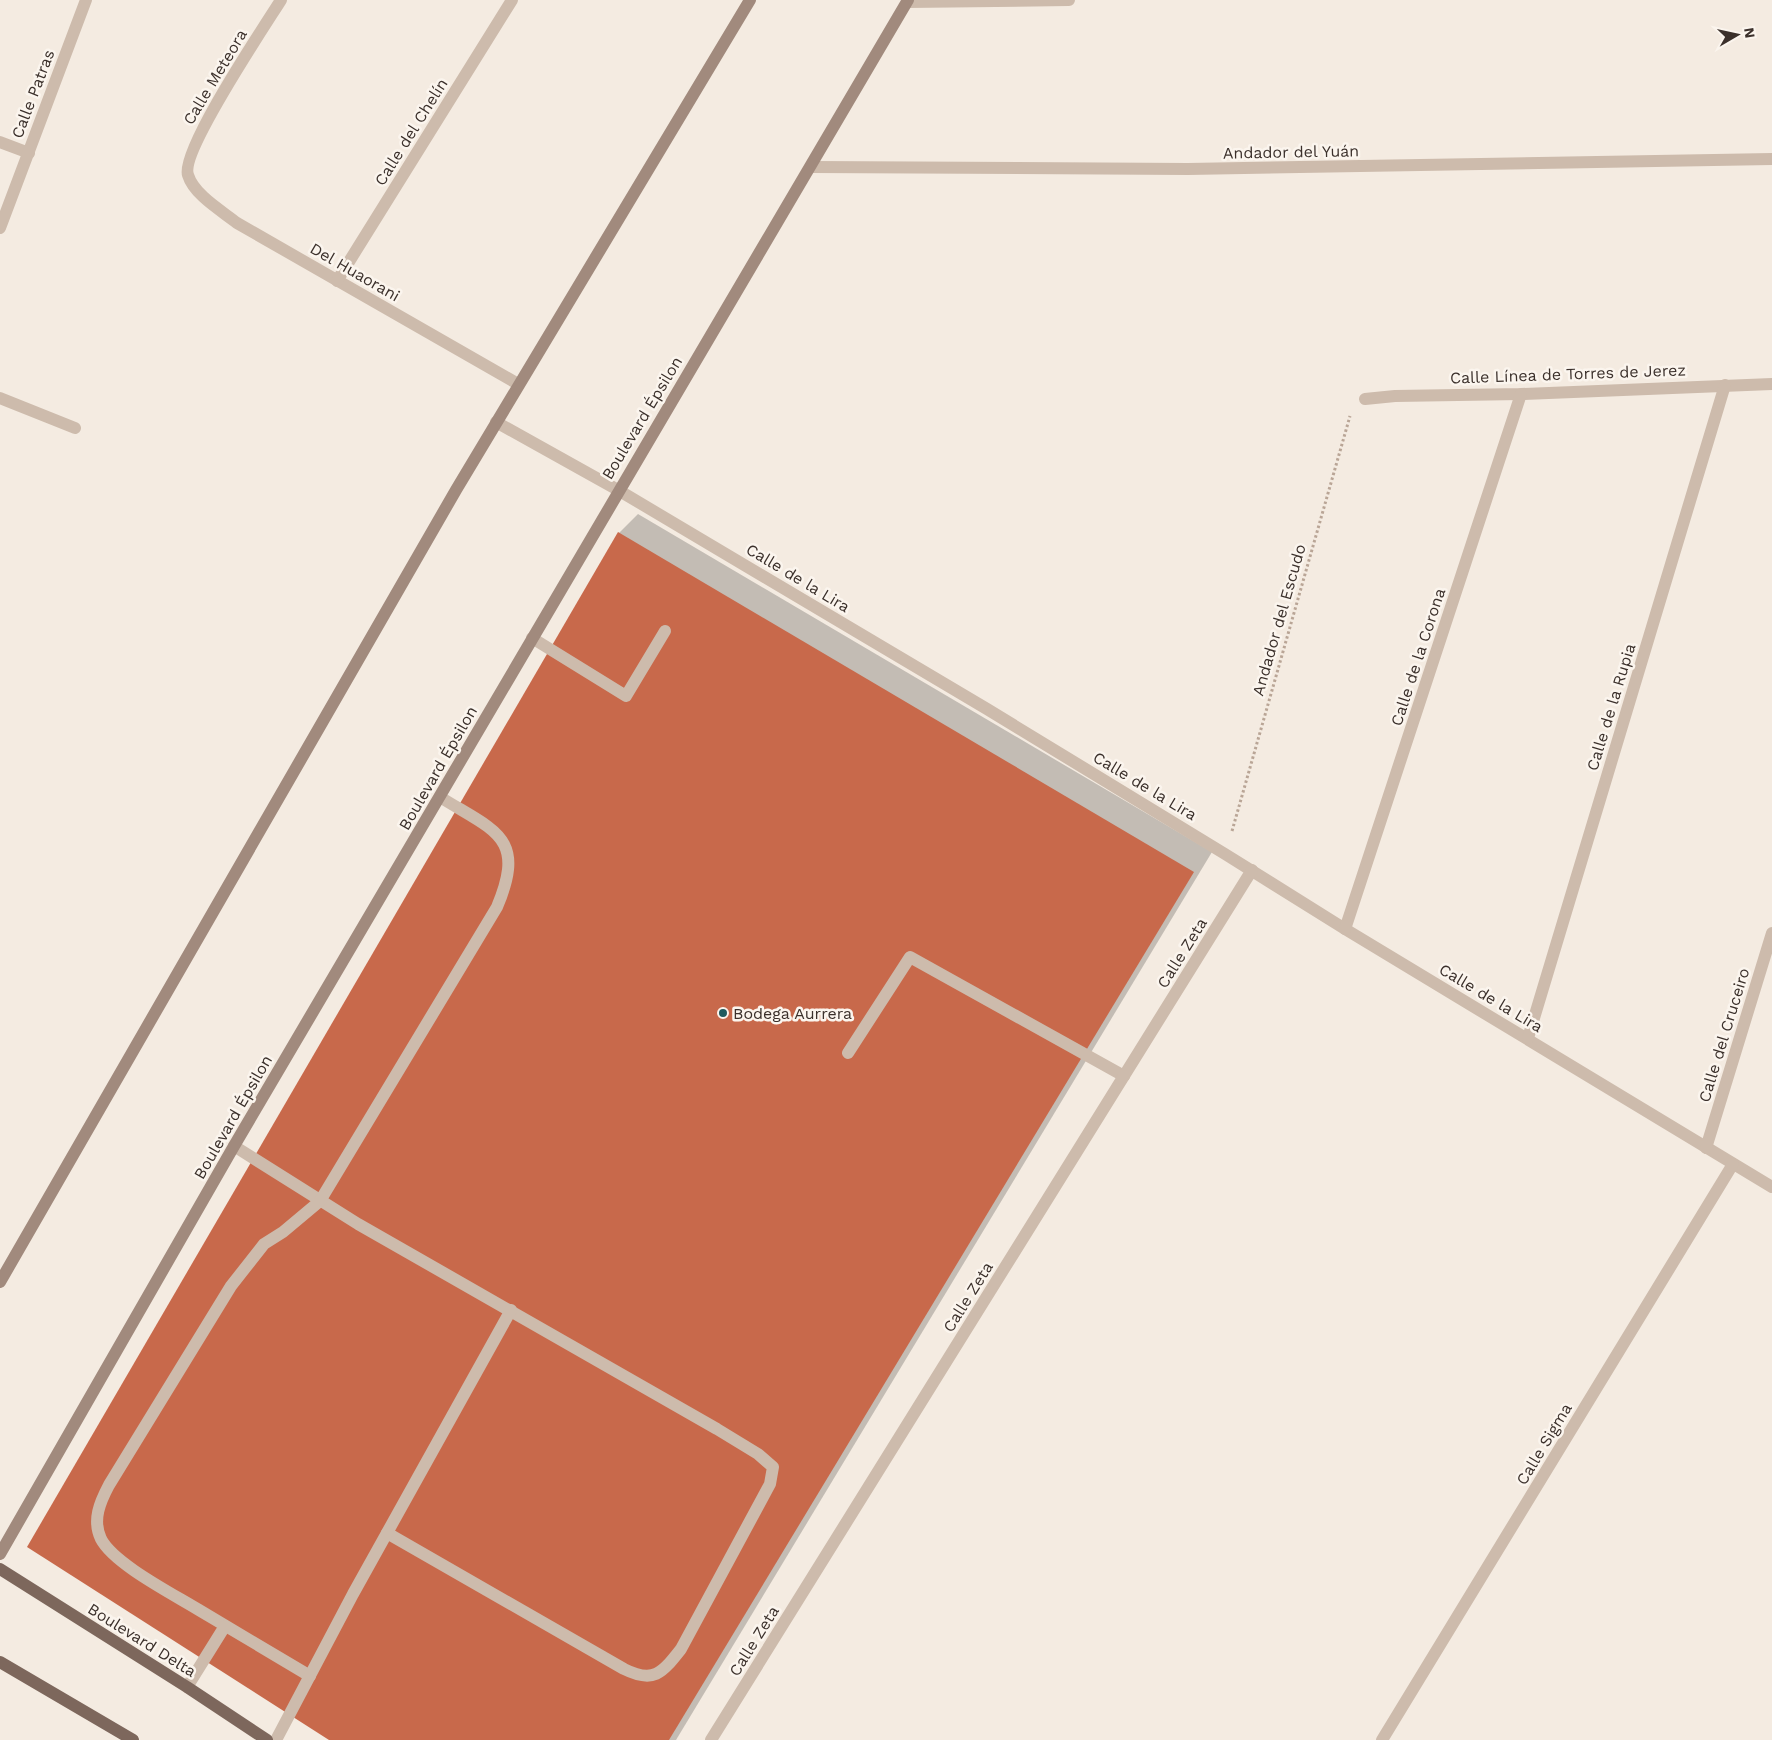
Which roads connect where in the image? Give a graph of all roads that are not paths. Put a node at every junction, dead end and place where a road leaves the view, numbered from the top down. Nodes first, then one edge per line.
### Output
1 (86, 0) edge
2 (281, 0) edge
3 (512, 0) edge
4 (750, 0) edge
5 (1069, 0) edge
6 (908, 1) edge
7 (0, 142) edge
8 (29, 153) junction
9 (1772, 160) edge
10 (811, 167) junction
11 (188, 175) joint
12 (0, 228) edge
13 (337, 281) junction
14 (518, 384) junction
15 (1772, 384) edge
16 (1725, 385) junction
17 (1522, 394) junction
18 (0, 398) edge
19 (1365, 399) road end
20 (496, 422) junction
21 (75, 428) dead end
22 (618, 490) junction
23 (665, 631) dead end
24 (532, 638) junction
25 (440, 797) junction
26 (1252, 870) junction
27 (1345, 930) junction
28 (1772, 933) edge
29 (1528, 1038) junction
30 (848, 1054) dead end
31 (1124, 1076) junction
32 (234, 1146) junction
33 (1706, 1148) junction
34 (1734, 1164) junction
35 (1772, 1187) edge
36 (320, 1200) junction
37 (4, 1266) edge
38 (0, 1282) edge
39 (511, 1310) junction
40 (387, 1533) junction
41 (0, 1554) edge
42 (0, 1569) edge
43 (225, 1626) junction
44 (0, 1662) edge
45 (310, 1676) junction
46 (187, 1687) junction
47 (133, 1740) edge
48 (267, 1740) edge
49 (276, 1740) edge
50 (712, 1740) edge
51 (1382, 1740) edge

1 - 8 street, Calle Patras
2 - 11 street, Calle Meteora
3 - 13 street, Calle del Chelín
4 - 14 street
5 - 6 street
6 - 10 street, Boulevard Épsilon
7 - 8 street
8 - 12 street, Calle Patras
9 - 10 street, Andador del Yuán
10 - 22 street, Boulevard Épsilon
11 - 13 street, Del Huaorani
13 - 14 street, Del Huaorani
14 - 20 street
15 - 16 street, Calle Línea de Torres de Jerez
16 - 17 street, Calle Línea de Torres de Jerez
16 - 29 street, Calle de la Rupia
17 - 19 street, Calle Línea de Torres de Jerez
17 - 27 street, Calle de la Corona
18 - 21 street
20 - 22 street, Calle de la Lira
20 - 37 street
22 - 24 street, Boulevard Épsilon
22 - 26 street, Calle de la Lira
23 - 24 street
24 - 25 street, Boulevard Épsilon
25 - 32 street, Boulevard Épsilon
25 - 36 street
26 - 27 street, Calle de la Lira
26 - 31 street, Calle Zeta
27 - 29 street, Calle de la Lira
28 - 33 street, Calle del Cruceiro
29 - 33 street, Calle de la Lira
30 - 31 street
31 - 50 street, Calle Zeta
32 - 36 street
32 - 41 street, Boulevard Épsilon
33 - 34 street, Calle de la Lira
34 - 35 street, Calle de la Lira
34 - 51 street, Calle Sigma
36 - 39 street
36 - 43 street
37 - 38 street
39 - 40 street
39 - 40 street
40 - 45 street
42 - 46 main road, Boulevard Delta
43 - 45 street
43 - 46 street
44 - 47 main road
45 - 49 street
46 - 48 main road, Boulevard Delta

